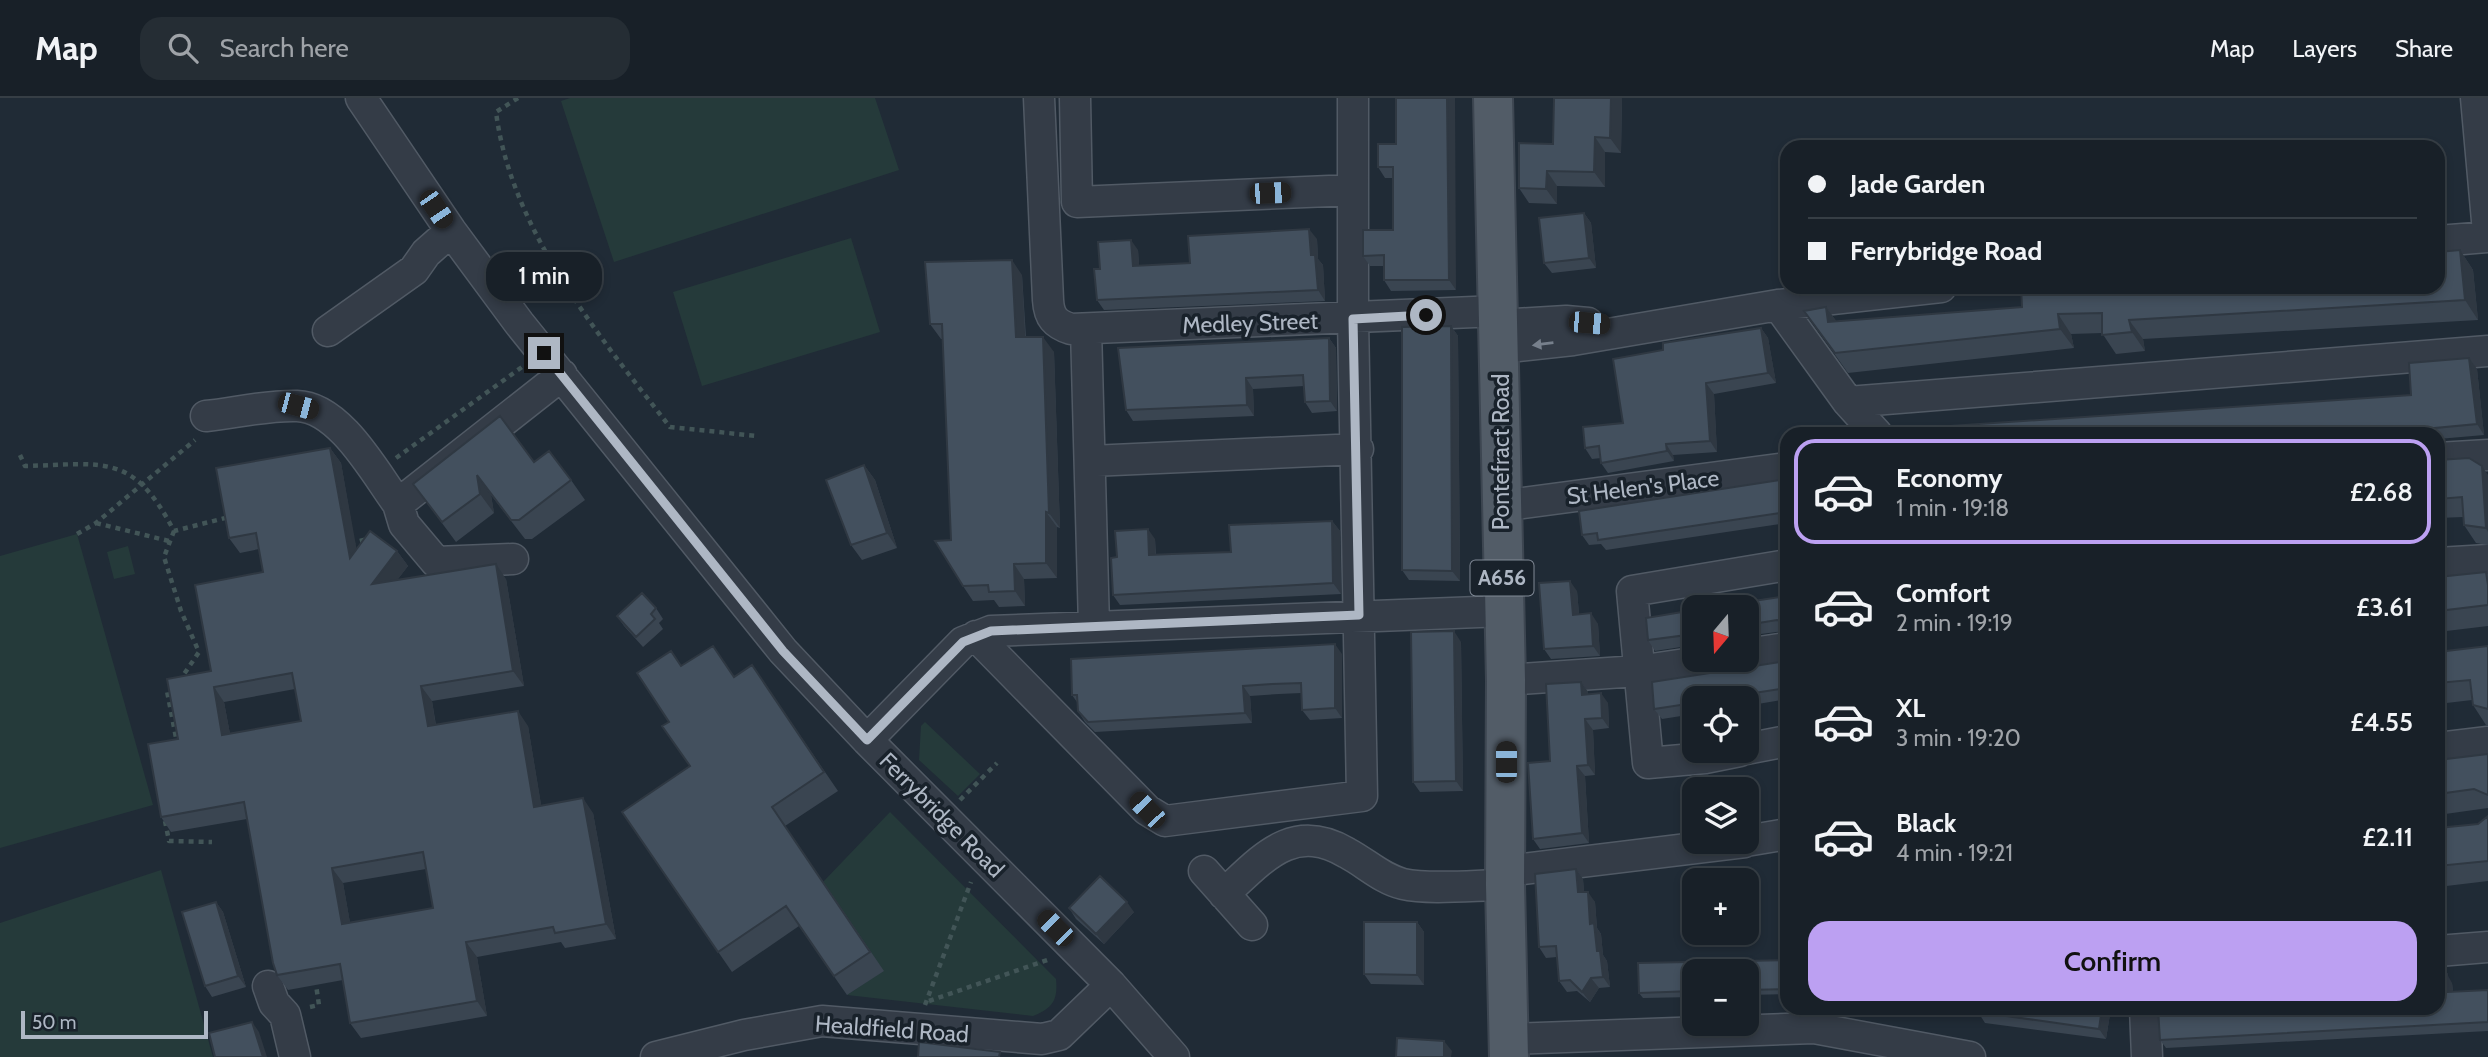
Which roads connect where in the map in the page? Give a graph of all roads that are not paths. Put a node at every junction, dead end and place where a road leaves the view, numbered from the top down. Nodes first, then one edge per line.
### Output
1 (361, 98) edge
2 (1039, 98) edge
3 (1074, 98) edge
4 (1353, 98) edge
5 (1493, 98) edge
6 (2476, 98) edge
7 (1353, 190) junction
8 (451, 231) junction
9 (2488, 234) edge
10 (2445, 240) edge
11 (1878, 294) edge
12 (1778, 305) junction
13 (1353, 319) junction
14 (1499, 328) junction
15 (1086, 329) junction
16 (328, 331) dead end
17 (2488, 351) edge
18 (562, 375) junction
19 (1848, 402) junction
20 (206, 416) road end
21 (1871, 427) edge
22 (1358, 449) junction
23 (2488, 455) edge
24 (2445, 458) edge
25 (1091, 461) junction
26 (1780, 469) edge
27 (398, 504) junction
28 (1500, 506) junction
29 (513, 559) dead end
30 (2488, 560) edge
31 (2445, 563) edge
32 (1780, 566) edge
33 (1504, 611) junction
34 (1359, 615) junction
35 (1094, 626) junction
36 (976, 636) junction
37 (1780, 649) edge
38 (1759, 652) edge
39 (1682, 664) edge
40 (1638, 671) junction
41 (1506, 680) junction
42 (867, 740) junction
43 (1780, 742) edge
44 (2488, 742) edge
45 (1759, 746) edge
46 (2445, 747) edge
47 (1682, 760) edge
48 (1780, 835) edge
49 (1759, 839) edge
50 (1682, 852) edge
51 (1204, 871) dead end
52 (1505, 878) junction
53 (1224, 894) junction
54 (1252, 925) dead end
55 (2488, 947) edge
56 (2445, 950) edge
57 (1111, 985) junction
58 (268, 986) dead end
59 (2145, 1015) edge
60 (1509, 1048) edge
61 (1867, 1048) edge
62 (722, 1049) edge
63 (1059, 1051) edge
64 (295, 1057) edge
65 (656, 1057) edge
66 (1174, 1057) edge
67 (1970, 1057) edge
68 (2147, 1057) edge

1 - 8 street, Ferrybridge Road
2 - 15 street, Medley Street
3 - 7 street
4 - 7 street
5 - 14 main road, Pontefract Road / A656
6 - 9 street
7 - 13 street
8 - 16 street
8 - 18 street, Ferrybridge Road
9 - 10 street
11 - 12 street, Medley Street
12 - 14 street, Medley Street
12 - 19 street
13 - 14 street, Medley Street
13 - 15 street, Medley Street
13 - 22 street
14 - 28 main road, Pontefract Road / A656
15 - 25 street
17 - 19 street
18 - 27 street
18 - 42 street, Ferrybridge Road
19 - 21 street
20 - 27 street
22 - 25 street
22 - 34 street
23 - 24 street
25 - 35 street
26 - 28 street, St Helen's Place
27 - 29 street
28 - 33 main road, Pontefract Road / A656
30 - 31 street
32 - 40 street
33 - 34 street
33 - 41 main road, Pontefract Road / A656
34 - 35 street
34 - 36 street
35 - 36 street
36 - 42 street
37 - 38 street
39 - 40 street
40 - 41 street
40 - 47 street
41 - 52 main road, Pontefract Road / A656
42 - 57 street, Ferrybridge Road
43 - 45 street
44 - 46 street
48 - 49 street
50 - 52 street
51 - 53 street
52 - 53 street
52 - 60 main road, Pontefract Road / A656
53 - 54 street
55 - 56 street
57 - 63 street, Healdfield Road
57 - 66 street, Ferrybridge Road
58 - 64 street
59 - 68 street
60 - 61 street
61 - 67 street
62 - 63 street, Healdfield Road
62 - 65 street, Healdfield Road

